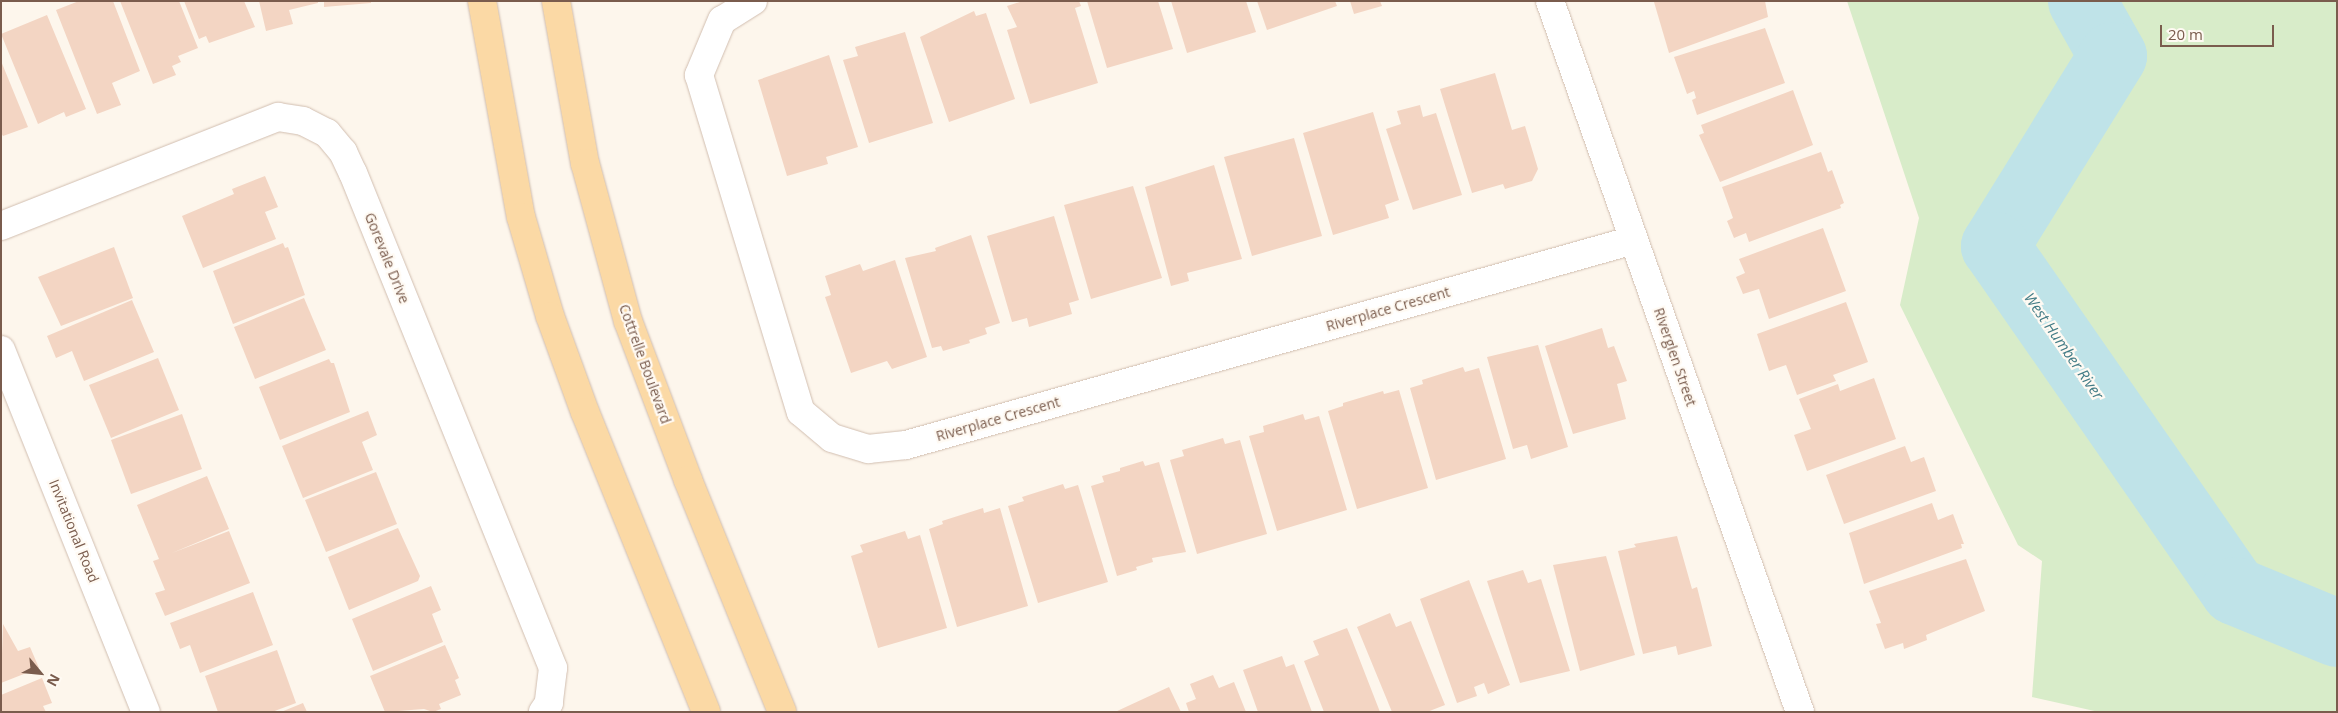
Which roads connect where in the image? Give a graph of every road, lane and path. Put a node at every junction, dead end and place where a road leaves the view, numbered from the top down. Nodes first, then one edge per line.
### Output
1 (482, 1) edge
2 (556, 1) edge
3 (753, 1) edge
4 (1550, 1) edge
5 (1, 226) edge
6 (1634, 240) junction
7 (1, 350) edge
8 (146, 712) edge
9 (543, 712) edge
10 (706, 712) edge
11 (782, 712) edge
12 (1800, 712) edge

1 - 10 main road
2 - 11 main road, Cottrelle Boulevard
3 - 6 street, Riverplace Crescent
4 - 6 street, Riverglen Street
5 - 9 street, Gorevale Drive
6 - 12 street, Riverglen Street
7 - 8 street, Invitational Road

